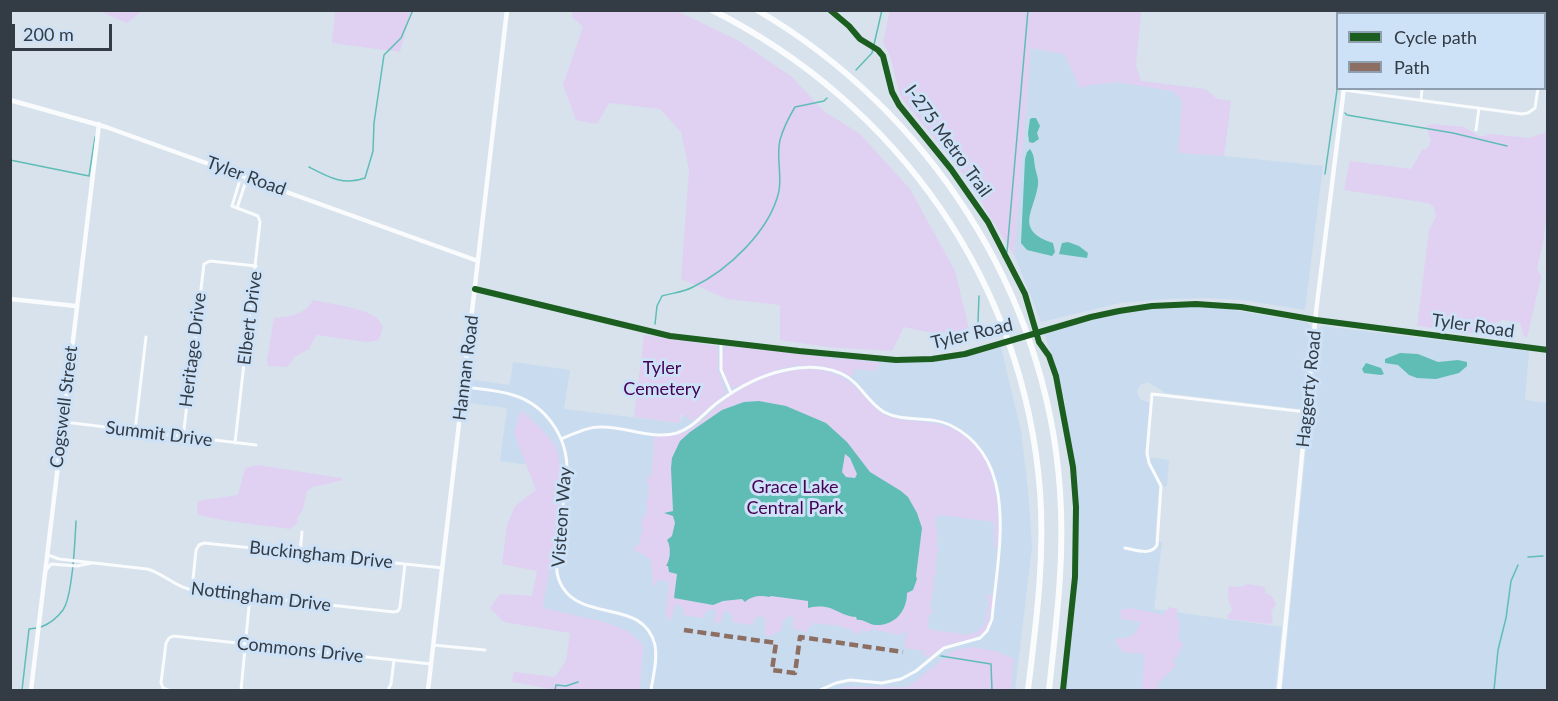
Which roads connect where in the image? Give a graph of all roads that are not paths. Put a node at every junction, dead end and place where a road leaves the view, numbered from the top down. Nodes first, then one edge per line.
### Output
1 (507, 10) edge
2 (712, 10) edge
3 (757, 10) edge
4 (1548, 18) edge
5 (1546, 34) edge
6 (1344, 90) edge
7 (1350, 90) edge
8 (1375, 90) edge
9 (1422, 90) edge
10 (1538, 90) edge
11 (1374, 94) junction
12 (10, 100) edge
13 (1420, 100) junction
14 (1479, 108) junction
15 (99, 124) junction
16 (1476, 130) dead end
17 (238, 174) junction
18 (248, 177) junction
19 (236, 207) junction
20 (478, 261) junction
21 (256, 266) junction
22 (475, 289) junction
23 (10, 299) edge
24 (76, 306) junction
25 (1316, 320) junction
26 (146, 337) dead end
27 (722, 342) junction
28 (1548, 350) edge
29 (464, 387) junction
30 (731, 393) junction
31 (1306, 412) junction
32 (62, 422) junction
33 (135, 431) junction
34 (183, 437) junction
35 (561, 439) junction
36 (235, 443) junction
37 (256, 445) dead end
38 (302, 532) dead end
39 (1125, 548) dead end
40 (300, 553) junction
41 (47, 554) junction
42 (93, 563) junction
43 (405, 564) junction
44 (443, 568) junction
45 (45, 571) junction
46 (192, 590) junction
47 (250, 596) junction
48 (246, 644) junction
49 (433, 645) junction
50 (485, 650) dead end
51 (394, 660) junction
52 (431, 664) junction
53 (31, 690) edge
54 (168, 690) edge
55 (241, 690) edge
56 (388, 690) edge
57 (428, 690) edge
58 (651, 690) edge
59 (820, 690) edge
60 (1028, 690) edge
61 (1049, 690) edge
62 (1279, 690) edge

1 - 20 street, Hannan Road
2 - 60 highway
3 - 61 highway
4 - 5 street
6 - 25 street, Haggerty Road
7 - 11 street
8 - 11 street
9 - 13 street
10 - 14 street
11 - 13 street
12 - 15 street, Tyler Road
13 - 14 street
14 - 16 street
15 - 17 street, Tyler Road
15 - 24 street, Cogswell Street
17 - 18 street, Tyler Road
17 - 19 street
18 - 19 street
18 - 20 street, Tyler Road
19 - 21 street, Elbert Drive
20 - 22 street, Hannan Road
21 - 34 street, Heritage Drive
21 - 36 street, Elbert Drive
22 - 27 street, Tyler Road
22 - 29 street, Hannan Road
23 - 24 street
24 - 32 street, Cogswell Street
25 - 27 street, Tyler Road
25 - 28 street, Tyler Road
25 - 31 street, Haggerty Road
26 - 33 street
27 - 30 street
29 - 35 street, Visteon Way
29 - 44 street, Hannan Road
30 - 35 street
30 - 59 street
31 - 39 street
31 - 62 street, Haggerty Road
32 - 33 street, Summit Drive
32 - 41 street, Cogswell Street
33 - 34 street, Summit Drive
34 - 36 street, Summit Drive
35 - 58 street, Visteon Way
36 - 37 street, Summit Drive
38 - 40 street
40 - 43 street, Buckingham Drive
40 - 46 street, Buckingham Drive
41 - 42 street, Nottingham Drive
41 - 45 street, Cogswell Street
42 - 45 street, Nottingham Drive
42 - 46 street, Nottingham Drive
43 - 44 street, Buckingham Drive
43 - 47 street, Nottingham Drive
44 - 49 street, Hannan Road
45 - 53 street, Cogswell Street
46 - 47 street, Nottingham Drive
47 - 48 street
48 - 51 street, Commons Drive
48 - 54 street, Commons Drive
48 - 55 street
49 - 50 street
49 - 52 street, Hannan Road
51 - 52 street, Commons Drive
51 - 56 street
52 - 57 street, Hannan Road

